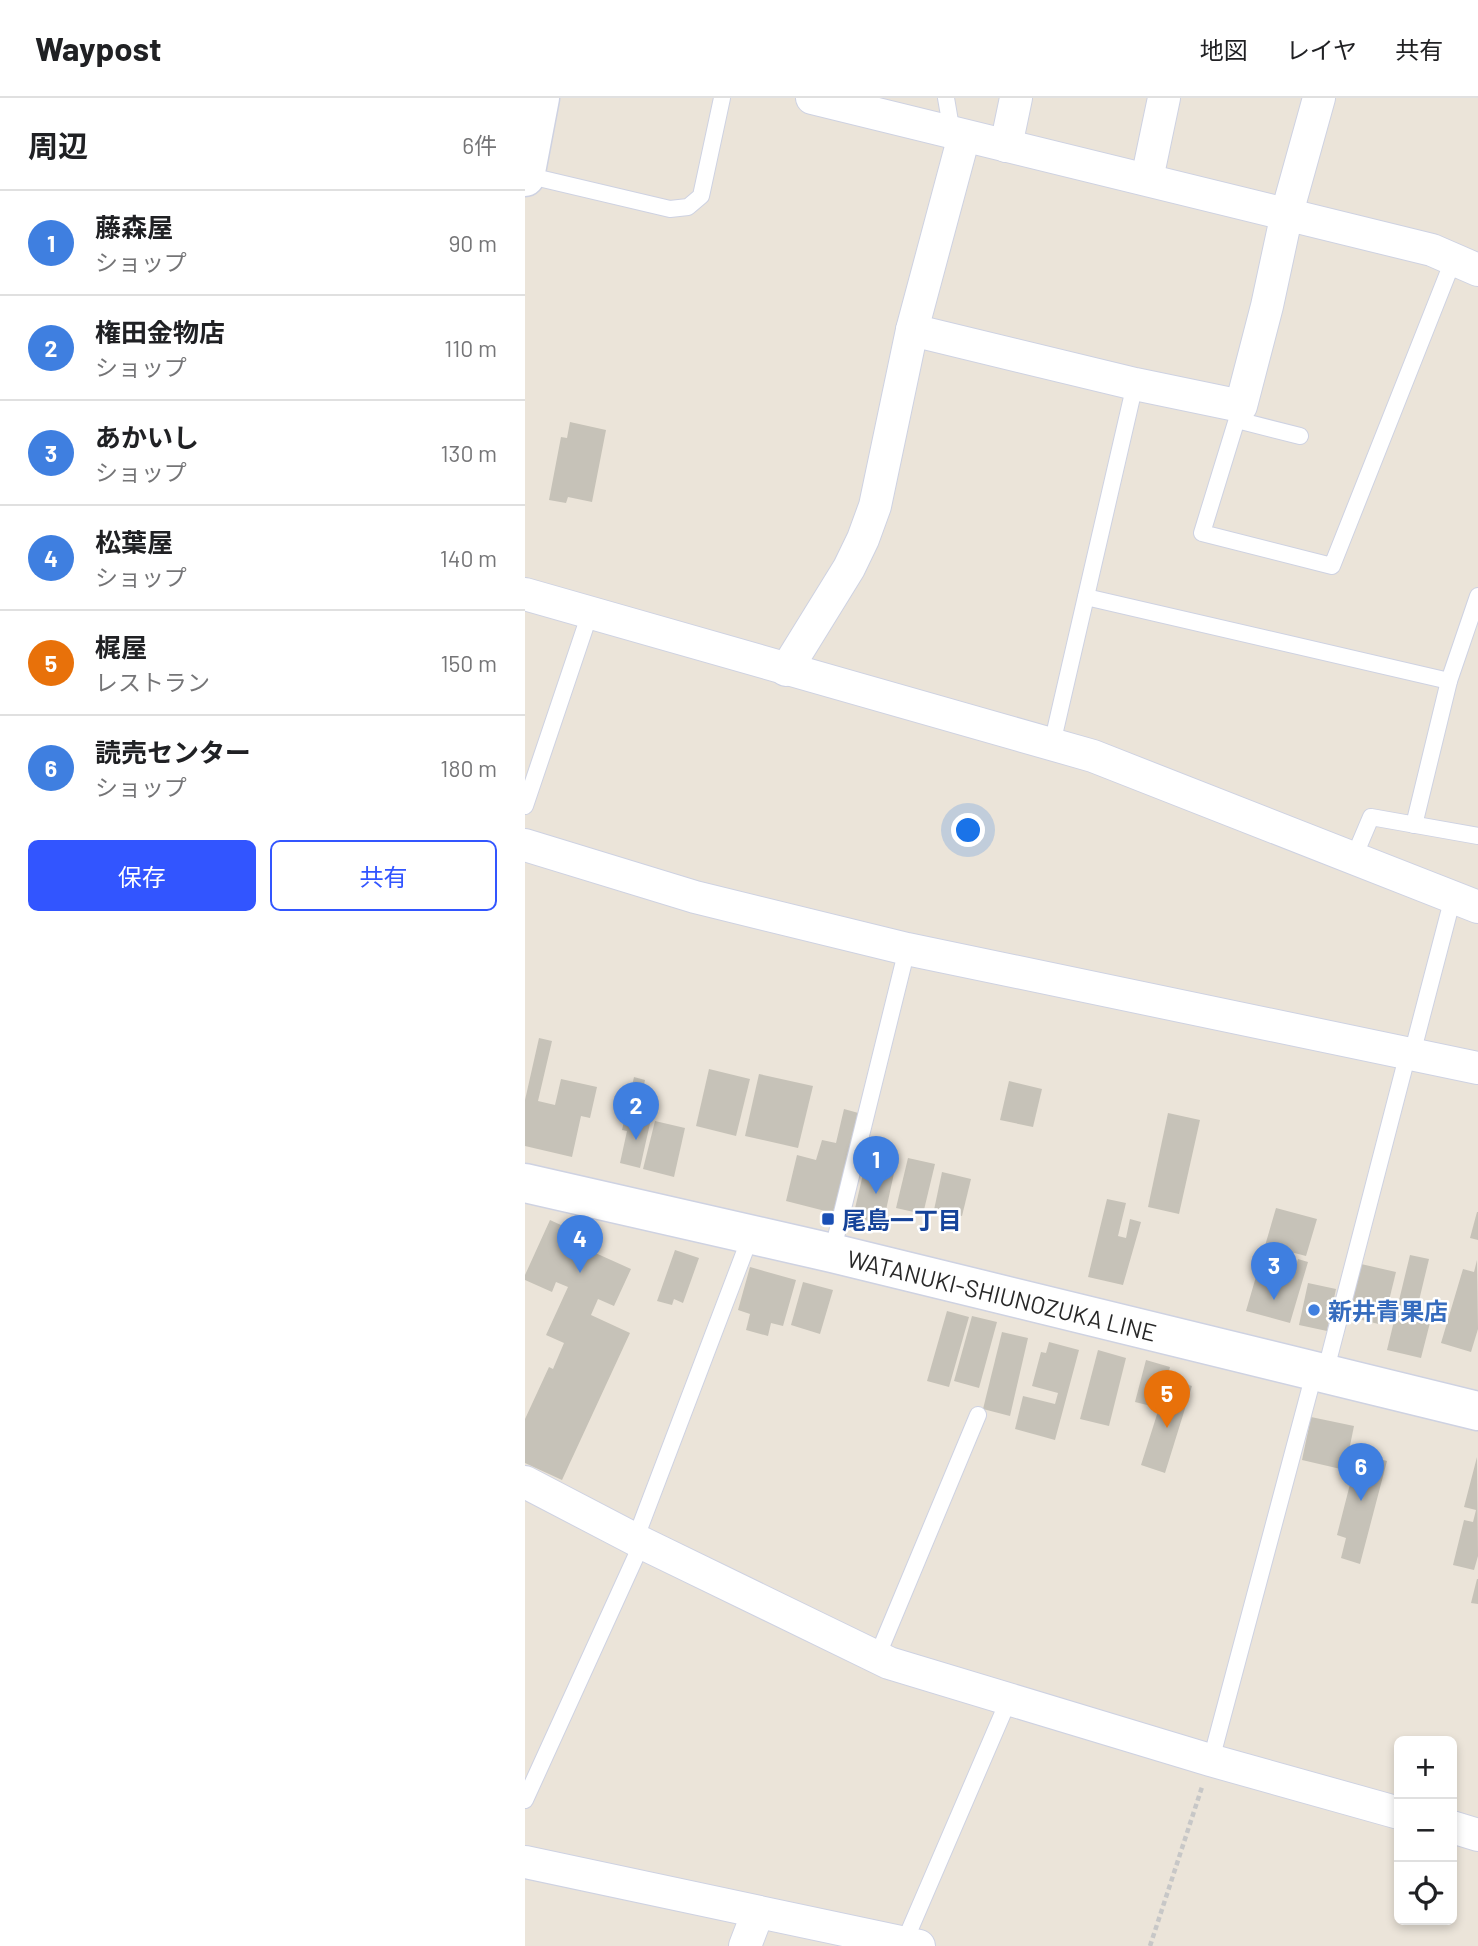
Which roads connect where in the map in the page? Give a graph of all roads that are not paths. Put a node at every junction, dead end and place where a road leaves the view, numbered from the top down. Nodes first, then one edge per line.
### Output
1 (540, 98) edge
2 (722, 98) edge
3 (813, 98) edge
4 (946, 98) edge
5 (1016, 98) edge
6 (1164, 98) edge
7 (1319, 98) edge
8 (958, 134) junction
9 (1006, 146) junction
10 (525, 176) edge
11 (1147, 179) junction
12 (1287, 213) junction
13 (1466, 264) edge
14 (912, 330) junction
15 (1135, 384) junction
16 (1239, 413) junction
17 (1300, 436) dead end
18 (525, 594) edge
19 (1478, 596) edge
20 (1086, 597) junction
21 (590, 613) junction
22 (1474, 618) edge
23 (786, 670) junction
24 (1449, 681) junction
25 (1052, 744) junction
26 (525, 806) edge
27 (1415, 825) junction
28 (1478, 836) edge
29 (525, 845) edge
30 (1354, 857) junction
31 (1465, 902) edge
32 (907, 949) junction
33 (1410, 1053) junction
34 (1478, 1068) edge
35 (525, 1183) edge
36 (751, 1235) junction
37 (832, 1253) junction
38 (1320, 1372) junction
39 (1478, 1411) edge
40 (978, 1415) dead end
41 (525, 1482) edge
42 (638, 1541) junction
43 (877, 1657) junction
44 (1009, 1699) junction
45 (1211, 1760) junction
46 (525, 1800) edge
47 (1394, 1812) edge
48 (1457, 1829) edge
49 (1478, 1835) edge
50 (525, 1862) edge
51 (758, 1912) junction
52 (911, 1944) edge
53 (745, 1946) edge

1 - 10 main road
2 - 10 lane
3 - 8 street
4 - 8 lane
5 - 9 street
6 - 11 street
7 - 12 street
8 - 9 street
8 - 14 street
9 - 11 street
11 - 12 street
12 - 13 street
12 - 16 street
13 - 16 lane
14 - 15 street
14 - 23 street
15 - 16 street
15 - 20 lane
16 - 17 lane
18 - 21 street
19 - 22 lane
20 - 24 lane
20 - 25 lane
21 - 23 street
21 - 26 lane
22 - 24 lane
23 - 25 street
24 - 27 lane
25 - 30 street
27 - 28 lane
27 - 30 lane
29 - 32 street
30 - 31 street
31 - 33 lane
32 - 33 street
32 - 37 lane
33 - 34 street
33 - 38 lane
35 - 36 main road, WATANUKI-SHIUNOZUKA LINE
36 - 37 main road, WATANUKI-SHIUNOZUKA LINE
36 - 42 lane
37 - 38 main road, WATANUKI-SHIUNOZUKA LINE
38 - 39 main road, WATANUKI-SHIUNOZUKA LINE
38 - 45 lane
40 - 43 lane
41 - 42 street
42 - 43 street
42 - 46 lane
43 - 44 street
44 - 45 street
44 - 52 lane
45 - 47 street
48 - 49 street
50 - 51 street
51 - 52 street
51 - 53 street

